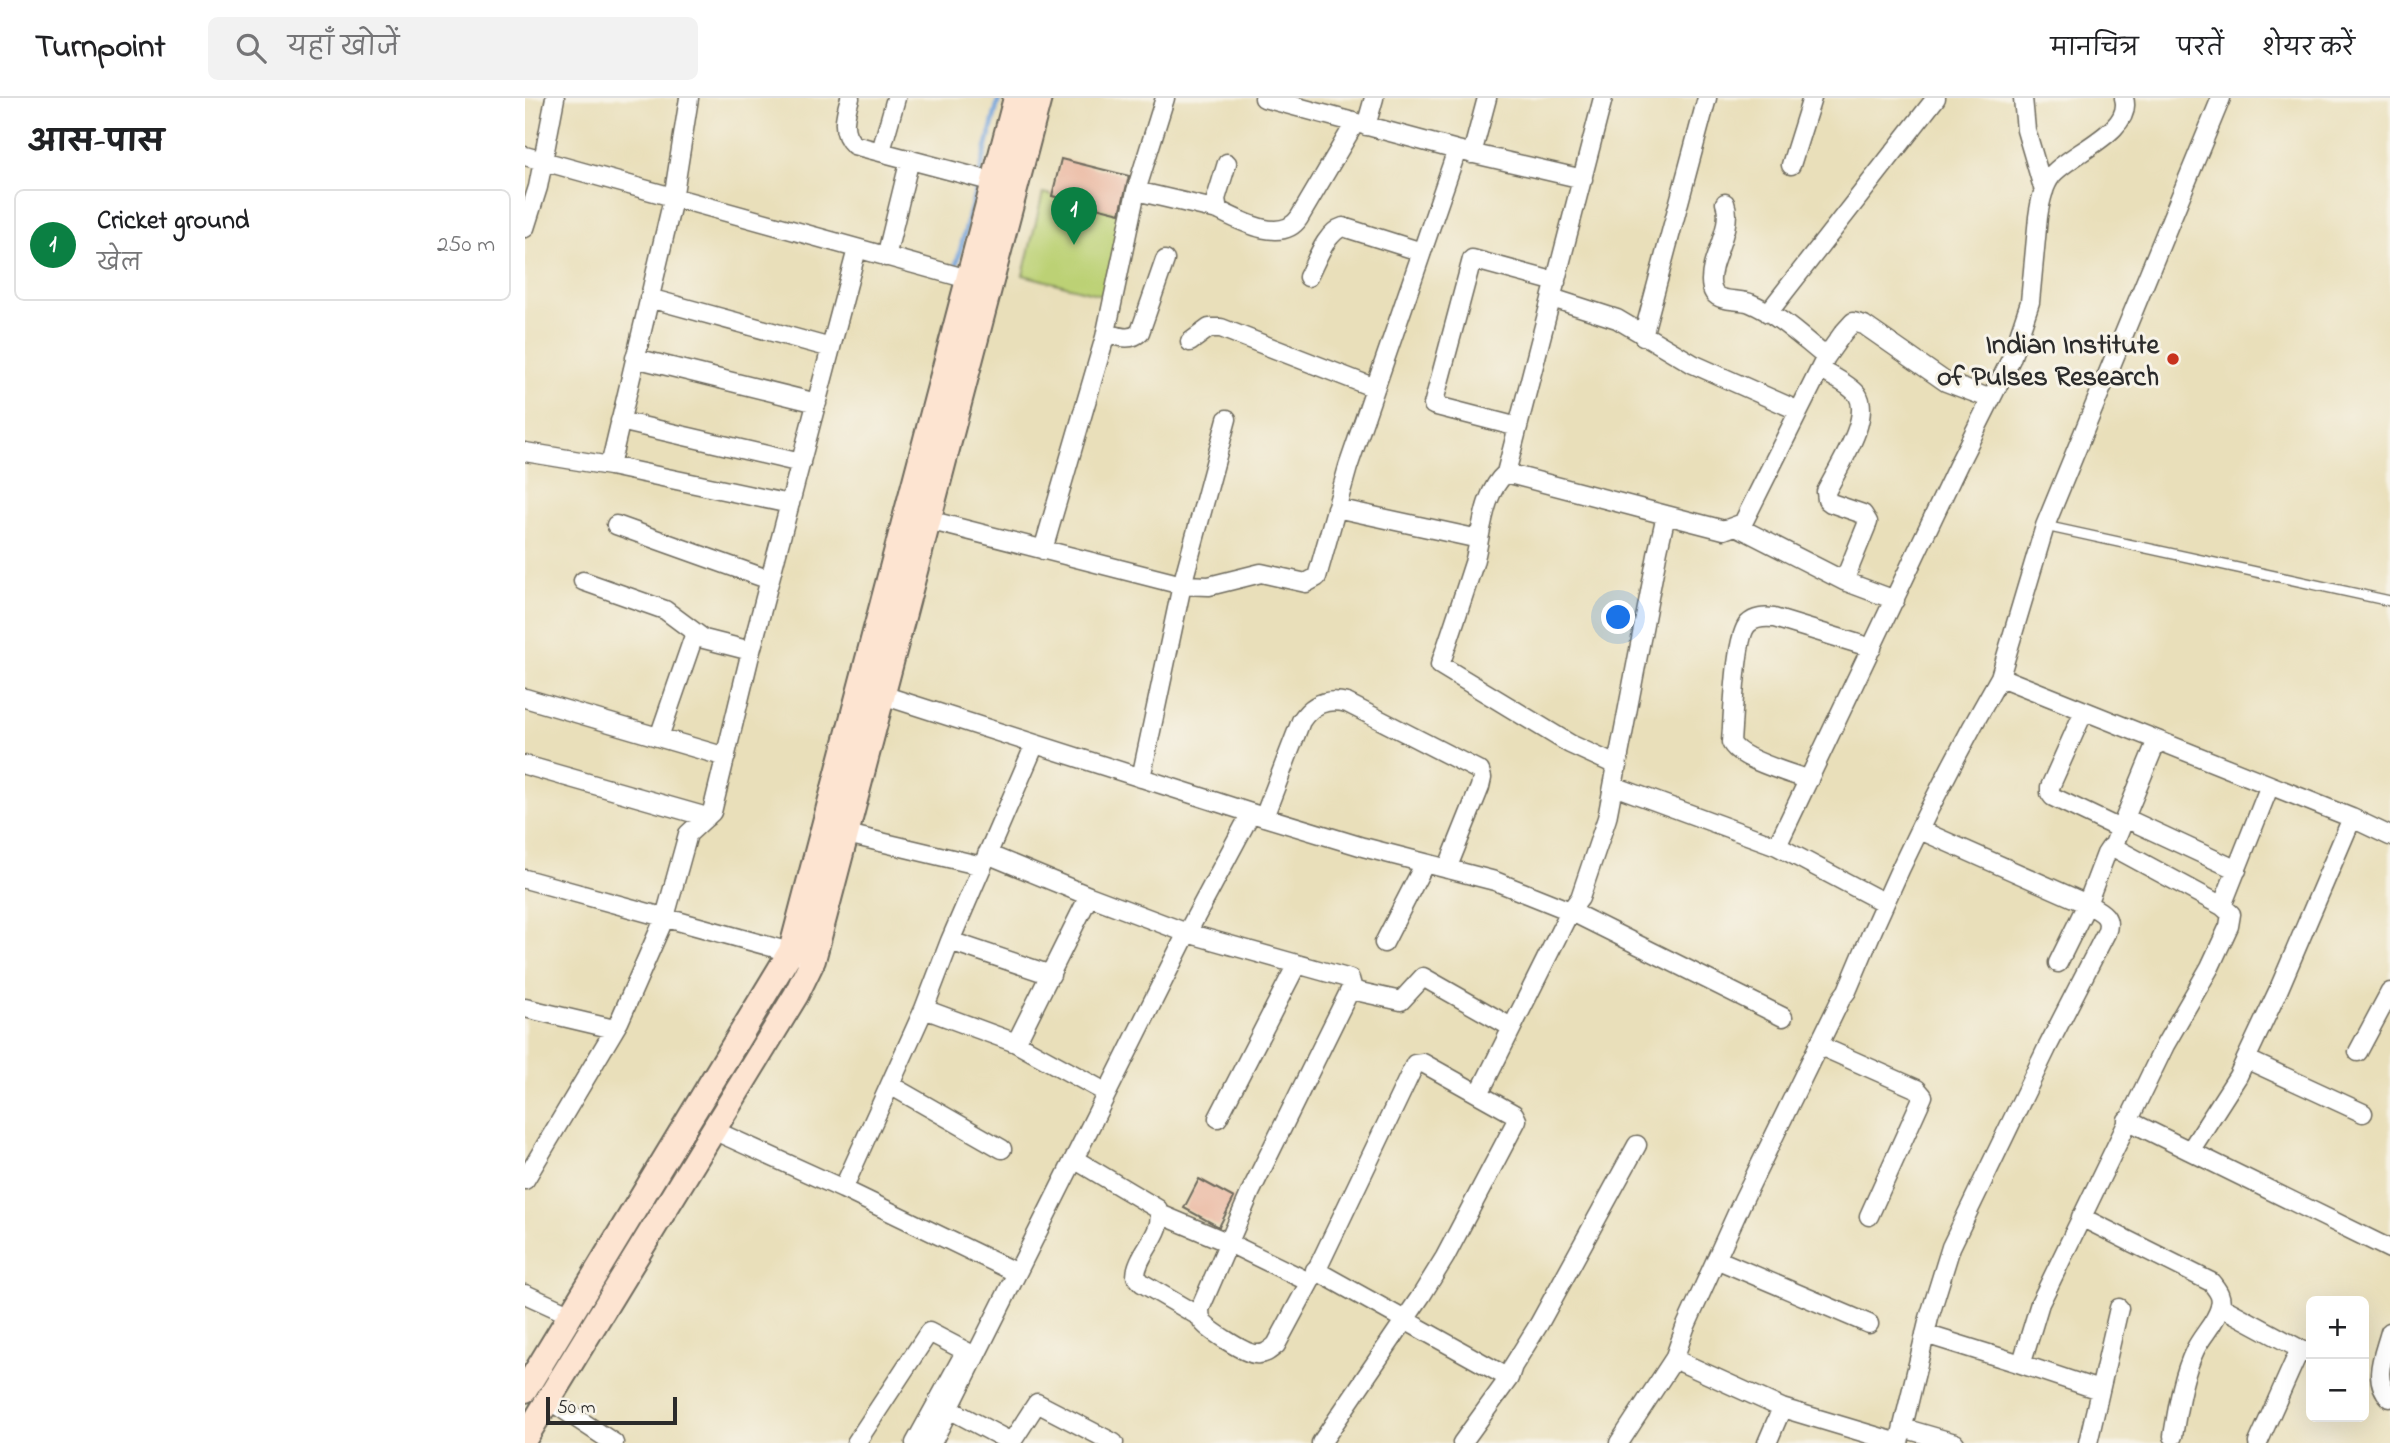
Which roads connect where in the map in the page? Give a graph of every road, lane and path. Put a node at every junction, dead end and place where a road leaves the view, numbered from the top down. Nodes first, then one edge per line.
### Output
1 (555, 98) edge
2 (689, 98) edge
3 (850, 98) edge
4 (896, 98) edge
5 (1016, 98) edge
6 (1039, 98) edge
7 (1165, 98) edge
8 (1264, 98) edge
9 (1374, 98) edge
10 (1487, 98) edge
11 (1603, 98) edge
12 (1707, 98) edge
13 (1812, 98) edge
14 (2023, 98) edge
15 (2124, 98) edge
16 (1930, 100) edge
17 (2217, 101) edge
18 (1360, 125) junction
19 (881, 151) junction
20 (1465, 152) junction
21 (533, 159) edge
22 (910, 159) junction
23 (1227, 163) dead end
24 (1791, 165) dead end
25 (1583, 179) junction
26 (994, 182) junction
27 (1136, 191) junction
28 (2044, 191) junction
29 (673, 199) junction
30 (1725, 203) dead end
31 (1218, 210) junction
32 (525, 228) edge
33 (857, 249) junction
34 (1422, 252) junction
35 (886, 257) junction
36 (1165, 260) dead end
37 (1308, 277) dead end
38 (968, 279) junction
39 (1554, 290) junction
40 (649, 298) junction
41 (1768, 313) junction
42 (1106, 333) junction
43 (1643, 336) junction
44 (1190, 342) dead end
45 (831, 348) junction
46 (635, 358) junction
47 (1823, 363) junction
48 (1375, 388) junction
49 (1991, 398) junction
50 (817, 403) junction
51 (1799, 411) junction
52 (1227, 419) dead end
53 (620, 421) junction
54 (1518, 427) junction
55 (525, 452) edge
56 (801, 463) junction
57 (610, 466) junction
58 (1506, 473) junction
59 (790, 504) junction
60 (1336, 508) junction
61 (1666, 514) junction
62 (928, 520) junction
63 (616, 525) dead end
64 (2045, 526) junction
65 (1738, 527) junction
66 (1479, 539) junction
67 (1043, 550) junction
68 (770, 580) junction
69 (583, 581) dead end
70 (1844, 581) junction
71 (1182, 585) junction
72 (1895, 600) junction
73 (2390, 601) edge
74 (695, 633) junction
75 (1872, 648) junction
76 (751, 651) junction
77 (2000, 677) junction
78 (871, 691) junction
79 (525, 698) edge
80 (2084, 711) junction
81 (659, 737) junction
82 (2157, 740) junction
83 (1035, 744) junction
84 (726, 757) junction
85 (525, 765) edge
86 (1618, 766) junction
87 (1141, 778) junction
88 (1809, 780) junction
89 (2270, 785) junction
90 (1614, 786) junction
91 (1257, 815) junction
92 (707, 817) junction
93 (2352, 818) junction
94 (2123, 824) junction
95 (1920, 830) junction
96 (847, 834) junction
97 (2390, 836) edge
98 (1777, 846) junction
99 (2113, 847) junction
100 (985, 860) junction
101 (1425, 863) junction
102 (1447, 869) junction
103 (2237, 870) junction
104 (525, 879) edge
105 (1089, 896) junction
106 (1883, 902) junction
107 (2087, 904) junction
108 (2221, 906) junction
109 (1570, 911) junction
110 (665, 917) junction
111 (1187, 933) junction
112 (950, 941) junction
113 (1384, 943) dead end
114 (802, 956) junction
115 (2058, 963) dead end
116 (1297, 964) junction
117 (1051, 975) junction
118 (1351, 990) junction
119 (2390, 992) edge
120 (526, 1009) edge
121 (924, 1009) junction
122 (1783, 1017) dead end
123 (1511, 1027) junction
124 (614, 1030) junction
125 (1016, 1043) junction
126 (1818, 1045) junction
127 (2358, 1052) dead end
128 (2246, 1059) junction
129 (890, 1086) junction
130 (1107, 1093) junction
131 (1479, 1094) junction
132 (2363, 1113) dead end
133 (1218, 1118) dead end
134 (2127, 1120) junction
135 (713, 1130) junction
136 (1637, 1145) dead end
137 (1002, 1149) dead end
138 (2190, 1151) junction
139 (1074, 1159) junction
140 (526, 1176) edge
141 (843, 1189) junction
142 (1160, 1214) junction
143 (1869, 1216) dead end
144 (2081, 1217) junction
145 (1229, 1243) junction
146 (2390, 1249) edge
147 (1716, 1259) junction
148 (1017, 1273) junction
149 (1312, 1276) junction
150 (525, 1294) edge
151 (2220, 1306) junction
152 (2119, 1308) dead end
153 (571, 1315) junction
154 (1200, 1317) junction
155 (1405, 1321) junction
156 (1869, 1324) dead end
157 (2390, 1332) edge
158 (1925, 1334) junction
159 (2305, 1352) edge
160 (970, 1353) junction
161 (1674, 1359) junction
162 (2018, 1363) junction
163 (1509, 1378) junction
164 (2369, 1387) edge
165 (525, 1390) edge
166 (2099, 1390) junction
167 (2390, 1398) edge
168 (549, 1400) junction
169 (1782, 1408) junction
170 (949, 1409) junction
171 (2173, 1436) dead end
172 (525, 1438) edge
173 (1901, 1438) edge
174 (614, 1443) edge
175 (856, 1443) edge
176 (915, 1443) edge
177 (932, 1443) edge
178 (1011, 1443) edge
179 (1114, 1443) edge
180 (1321, 1443) edge
181 (1462, 1443) edge
182 (1619, 1443) edge
183 (1767, 1443) edge
184 (1955, 1443) edge
185 (2088, 1443) edge
186 (2258, 1443) edge

1 - 21 street
2 - 29 street
3 - 19 street
4 - 19 street
5 - 26 street
6 - 62 street
7 - 27 street
8 - 18 street
9 - 18 street
10 - 20 street
11 - 25 street
12 - 43 street
13 - 24 street
14 - 28 street
15 - 28 street
16 - 41 street
17 - 64 street
18 - 20 street
18 - 31 street
19 - 22 street
20 - 25 street
20 - 34 street
21 - 29 street
21 - 32 street
22 - 26 street
22 - 35 street
23 - 31 street
25 - 39 street
26 - 38 street
27 - 31 street
27 - 42 street
28 - 49 street
29 - 33 street
29 - 40 street
30 - 41 street
33 - 35 street
33 - 45 street
34 - 37 street
34 - 48 street
35 - 38 street
36 - 42 street
38 - 78 street
39 - 43 street
39 - 54 street
39 - 54 street
40 - 45 street
40 - 46 street
41 - 47 street
42 - 67 street
43 - 51 street
44 - 48 street
45 - 50 street
46 - 50 street
46 - 53 street
47 - 49 street
47 - 51 street
47 - 70 street
48 - 60 street
49 - 72 street
50 - 56 street
51 - 65 street
52 - 71 street
53 - 56 street
53 - 57 street
54 - 58 street
55 - 57 street
56 - 59 street
57 - 59 street
58 - 61 street
58 - 66 street
59 - 68 street
60 - 66 street
60 - 71 street
61 - 65 street
61 - 86 street
62 - 67 street
62 - 78 street
63 - 68 street
64 - 73 lane
64 - 77 street
65 - 70 street
66 - 86 street
67 - 71 street
68 - 76 street
69 - 74 street
70 - 72 street
71 - 87 street
72 - 75 street
74 - 76 street
74 - 81 street
75 - 88 street
75 - 88 street
76 - 84 street
77 - 80 street
77 - 95 street
78 - 83 street
78 - 96 street
78 - 114 street
79 - 81 street
80 - 82 street
80 - 94 street
81 - 84 street
82 - 89 street
82 - 94 street
83 - 87 street
83 - 100 street
84 - 92 street
85 - 92 street
86 - 90 street
87 - 91 street
88 - 98 street
89 - 93 street
89 - 103 street
90 - 98 street
90 - 109 street
91 - 101 street
91 - 102 street
91 - 111 street
92 - 110 street
93 - 97 street
93 - 128 street
94 - 99 street
94 - 103 street
95 - 106 street
95 - 107 street
96 - 100 street
96 - 114 street
98 - 106 street
99 - 107 street
99 - 108 street
100 - 105 street
100 - 112 street
101 - 102 street
101 - 113 street
102 - 109 street
103 - 108 street
104 - 110 street
105 - 111 street
105 - 117 street
106 - 126 street
107 - 115 street
107 - 158 street
108 - 134 street
109 - 122 street
109 - 123 street
110 - 114 street
110 - 124 street
111 - 116 street
111 - 130 street
112 - 117 street
112 - 121 street
114 - 135 street
114 - 153 street
116 - 118 street
116 - 133 street
117 - 125 street
118 - 123 street
118 - 145 street
119 - 127 street
120 - 124 street
121 - 125 street
121 - 129 street
123 - 131 street
124 - 140 street
125 - 130 street
126 - 143 street
126 - 147 street
128 - 132 street
128 - 138 street
129 - 137 street
129 - 141 street
130 - 139 street
131 - 149 street
131 - 155 street
134 - 138 street
134 - 144 street
135 - 141 street
135 - 168 street
136 - 163 street
138 - 146 street
139 - 142 street
139 - 148 street
141 - 148 street
142 - 145 street
142 - 154 street
144 - 151 street
144 - 162 street
145 - 149 street
145 - 154 street
147 - 156 street
147 - 161 street
148 - 160 street
149 - 154 street
149 - 155 street
150 - 153 street
151 - 159 street
151 - 171 street
152 - 166 street
153 - 165 street
155 - 163 street
155 - 180 street
157 - 167 street
158 - 162 street
158 - 173 street
159 - 186 street
160 - 170 street
160 - 175 street
160 - 176 street
161 - 169 street
161 - 182 street
162 - 166 street
163 - 181 street
164 - 167 street
166 - 185 street
168 - 172 street
168 - 174 street
169 - 173 street
169 - 183 street
170 - 177 street
170 - 178 street
173 - 184 street
178 - 179 street

